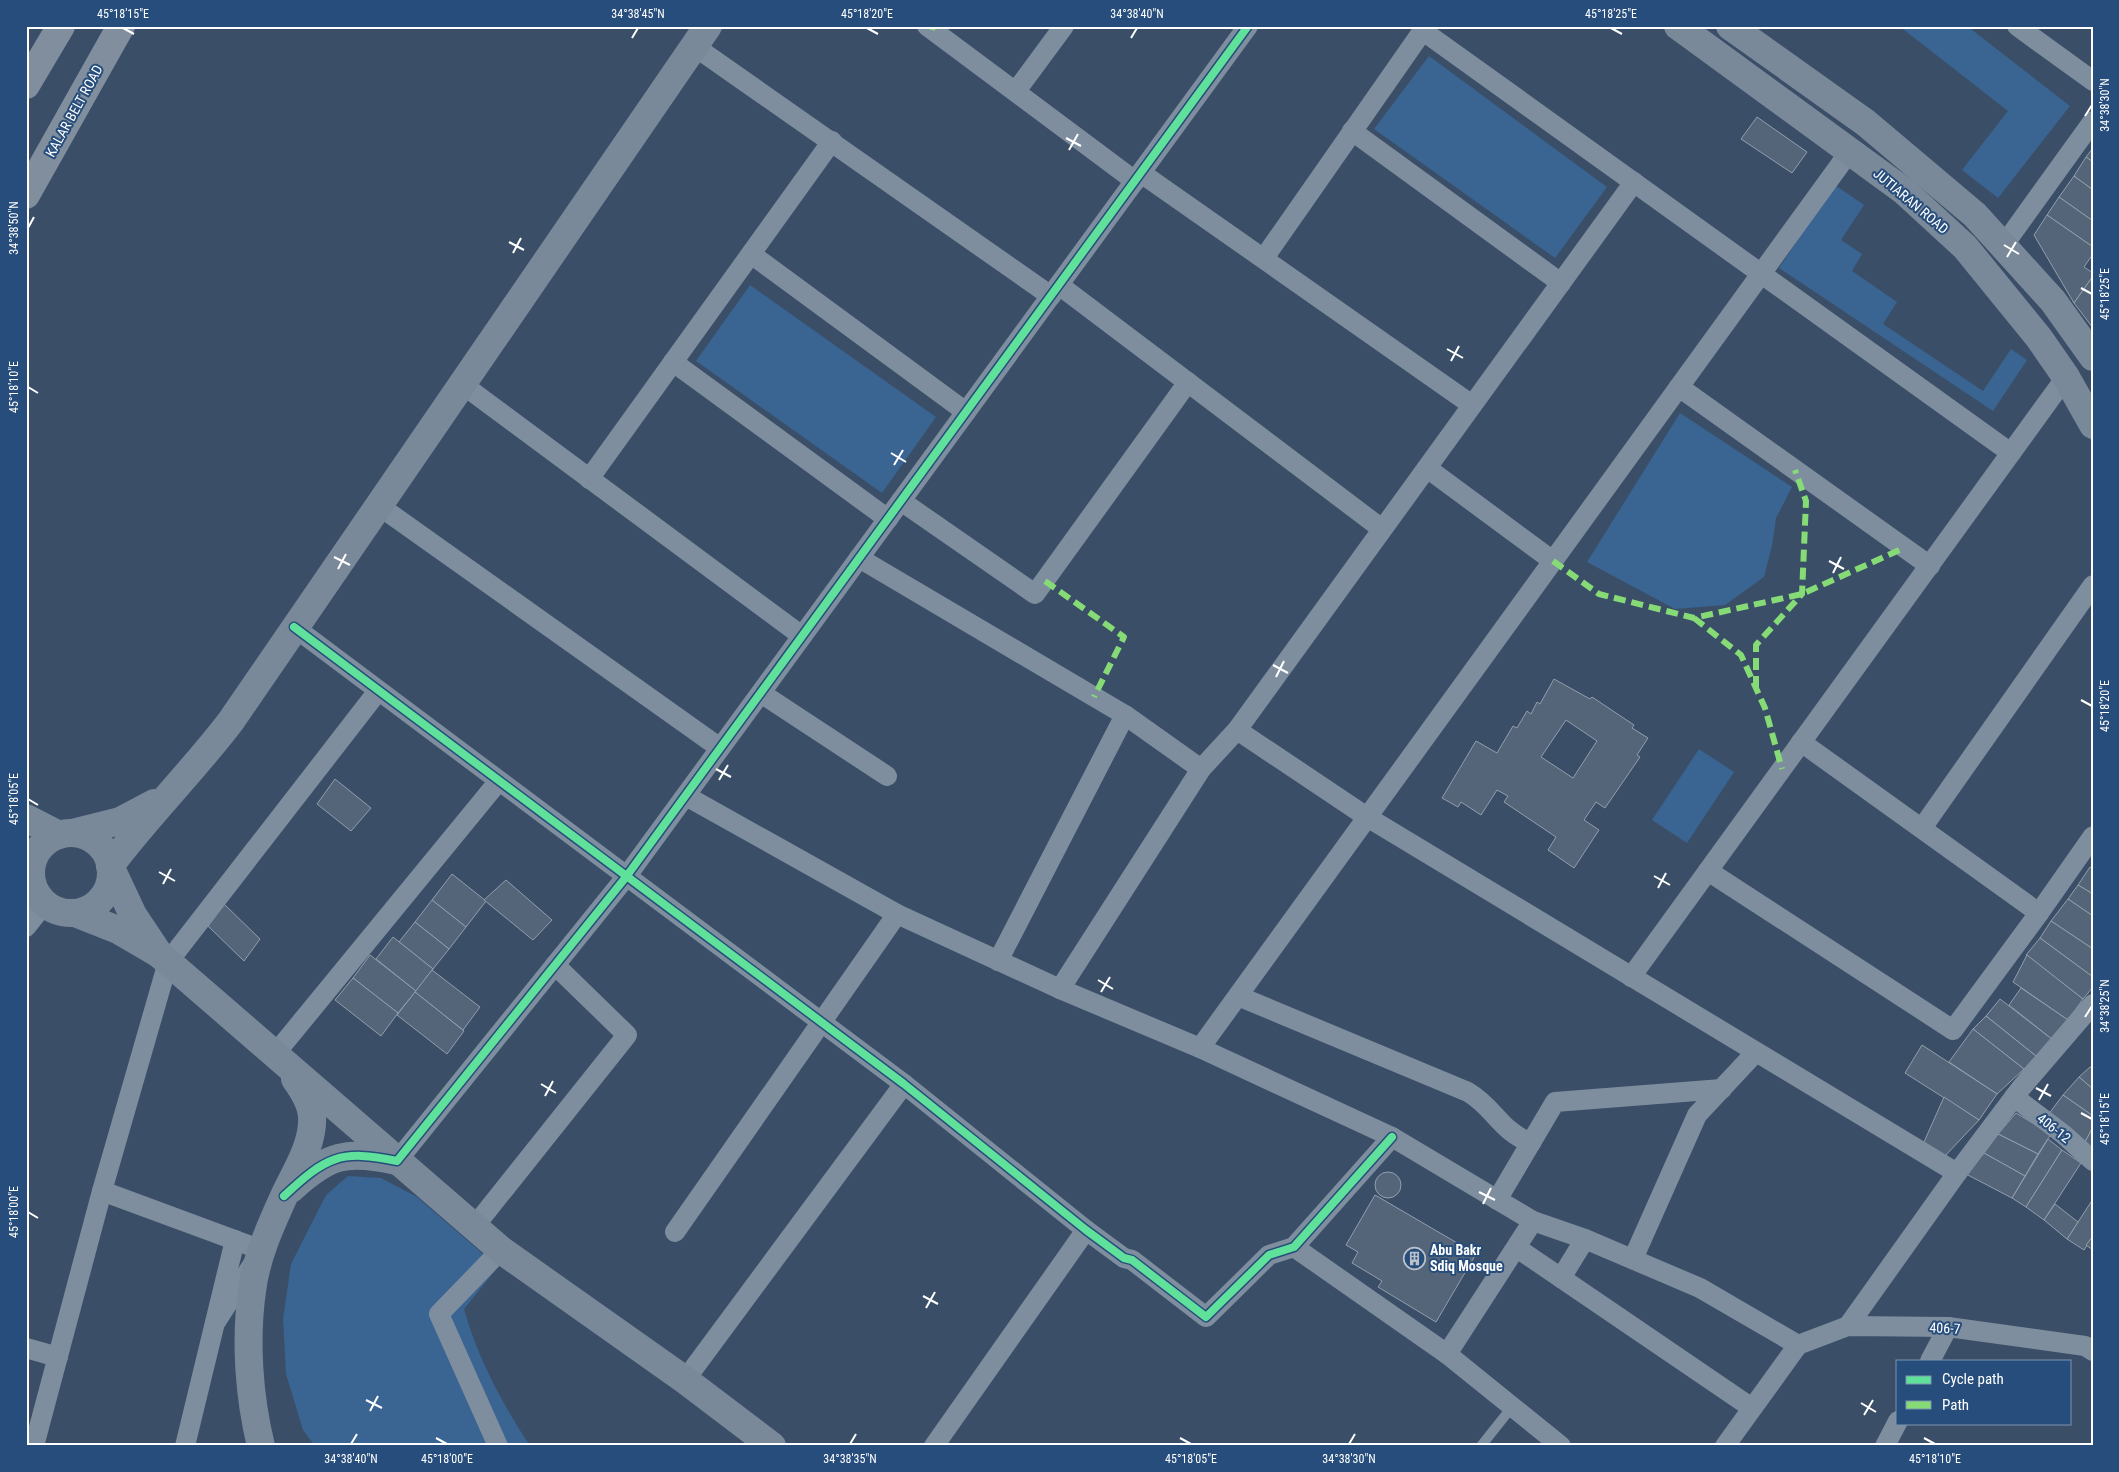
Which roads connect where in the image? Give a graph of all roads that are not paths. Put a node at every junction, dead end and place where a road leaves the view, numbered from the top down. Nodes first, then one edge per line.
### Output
1 (61, 26) edge
2 (121, 26) edge
3 (927, 26) edge
4 (1064, 26) edge
5 (1248, 26) edge
6 (1678, 26) edge
7 (2017, 26) edge
8 (1425, 28) edge
9 (1735, 28) edge
10 (701, 36) edge
11 (2093, 81) edge
12 (26, 85) edge
13 (1016, 91) junction
14 (2093, 122) edge
15 (1352, 131) junction
16 (832, 141) junction
17 (1850, 151) junction
18 (1921, 167) junction
19 (1138, 177) junction
20 (1634, 182) junction
21 (1904, 191) junction
22 (26, 195) edge
23 (2003, 246) junction
24 (751, 254) junction
25 (1264, 258) junction
26 (1762, 274) junction
27 (1561, 283) junction
28 (1055, 290) junction
29 (2093, 357) edge
30 (673, 362) junction
31 (2066, 377) junction
32 (1188, 382) junction
33 (462, 384) junction
34 (1679, 387) junction
35 (1472, 405) junction
36 (966, 412) junction
37 (2093, 426) edge
38 (2011, 453) junction
39 (1426, 468) junction
40 (589, 479) junction
41 (901, 501) junction
42 (378, 506) junction
43 (888, 519) junction
44 (1382, 529) junction
45 (859, 558) junction
46 (1553, 562) junction
47 (1930, 566) junction
48 (2093, 586) edge
49 (294, 628) junction
50 (802, 636) junction
51 (378, 691) junction
52 (761, 693) junction
53 (1125, 715) junction
54 (1237, 730) junction
55 (1801, 742) junction
56 (720, 748) junction
57 (1201, 769) junction
58 (887, 776) dead end
59 (498, 782) junction
60 (173, 792) junction
61 (686, 796) junction
62 (26, 818) edge
63 (1367, 818) junction
64 (1922, 828) junction
65 (66, 834) junction
66 (2093, 836) edge
67 (110, 866) junction
68 (29, 869) edge
69 (1708, 871) junction
70 (626, 877) junction
71 (45, 903) junction
72 (75, 912) junction
73 (2039, 913) junction
74 (897, 914) junction
75 (26, 927) edge
76 (163, 958) junction
77 (998, 961) junction
78 (555, 966) junction
79 (1631, 977) junction
80 (1060, 989) junction
81 (1238, 996) junction
82 (2093, 1004) edge
83 (821, 1024) junction
84 (1200, 1048) junction
85 (1756, 1052) junction
86 (278, 1058) junction
87 (904, 1084) junction
88 (1722, 1089) junction
89 (2014, 1097) junction
90 (345, 1115) junction
91 (1392, 1137) junction
92 (309, 1139) junction
93 (1531, 1143) junction
94 (2093, 1160) edge
95 (398, 1161) junction
96 (322, 1163) junction
97 (1956, 1173) junction
98 (102, 1191) junction
99 (284, 1196) junction
100 (1497, 1200) junction
101 (1533, 1221) junction
102 (474, 1227) junction
103 (1086, 1230) junction
104 (675, 1232) dead end
105 (1586, 1239) junction
106 (235, 1240) junction
107 (1294, 1247) junction
108 (1517, 1248) junction
109 (262, 1250) junction
110 (501, 1250) junction
111 (1633, 1260) junction
112 (1561, 1278) junction
113 (216, 1323) junction
114 (1848, 1326) junction
115 (1948, 1327) junction
116 (1798, 1345) junction
117 (26, 1348) edge
118 (2093, 1351) edge
119 (1447, 1354) junction
120 (58, 1357) junction
121 (1931, 1360) edge
122 (686, 1380) junction
123 (1512, 1407) junction
124 (1752, 1408) junction
125 (1896, 1424) edge
126 (34, 1446) edge
127 (185, 1446) edge
128 (261, 1446) edge
129 (498, 1446) edge
130 (772, 1446) edge
131 (934, 1446) edge
132 (1481, 1446) edge
133 (1561, 1446) edge
134 (1725, 1446) edge
135 (1884, 1446) edge

1 - 12 highway
2 - 22 highway, KALAR BELT ROAD
3 - 13 street
4 - 13 street
5 - 19 street
6 - 17 main road, JUTIARAN ROAD
7 - 11 street
8 - 15 street
8 - 20 street
9 - 18 main road
10 - 16 street
10 - 33 main road
13 - 19 street
14 - 23 street
15 - 25 street
15 - 27 street
16 - 24 street
16 - 28 street
17 - 21 main road, JUTIARAN ROAD
17 - 26 street
18 - 21 main road
18 - 23 main road
19 - 25 street
19 - 28 street
20 - 26 street
20 - 27 street
21 - 31 main road, JUTIARAN ROAD
23 - 29 main road
24 - 30 street
24 - 36 street
25 - 35 street
26 - 34 street
26 - 38 street
27 - 35 street
28 - 32 street
28 - 36 street
30 - 40 street
30 - 43 street
31 - 37 main road, JUTIARAN ROAD
31 - 38 street
32 - 41 street
32 - 44 street
33 - 40 street
33 - 42 main road
34 - 46 street
34 - 47 street
35 - 39 street
36 - 41 street
38 - 47 street
39 - 44 street
39 - 46 street
40 - 50 street
41 - 43 street
42 - 49 main road
42 - 56 street
43 - 45 street
44 - 54 street
45 - 50 street
45 - 53 street
46 - 63 street
47 - 55 street
48 - 64 street
49 - 51 street
49 - 60 main road
50 - 52 street
51 - 59 street
51 - 76 street
52 - 56 street
52 - 58 street
53 - 57 street
53 - 77 street
54 - 57 street
54 - 63 street
55 - 64 street
55 - 69 street
56 - 61 street
57 - 80 street
59 - 70 street
59 - 86 street
60 - 65 main road
60 - 67 main road
61 - 70 street
61 - 74 street
62 - 65 main road
63 - 79 street
63 - 81 street
64 - 73 street
65 - 67 main road
65 - 68 main road
66 - 73 street
67 - 72 main road
67 - 76 main road
68 - 71 main road
69 - 73 street
69 - 79 street
70 - 78 street
70 - 83 street
71 - 72 main road
71 - 75 street
72 - 76 main road
74 - 77 street
74 - 83 street
76 - 86 main road
76 - 98 street
77 - 80 street
78 - 95 street
78 - 102 street
79 - 85 street
80 - 84 street
81 - 84 street
81 - 93 street
82 - 89 street
83 - 87 street
83 - 104 street
84 - 91 street
85 - 88 street
85 - 97 street
86 - 90 main road
86 - 92 main road
87 - 103 street
87 - 122 street
88 - 93 street
88 - 111 street
89 - 94 street, 406-12
89 - 97 street
90 - 92 main road
90 - 95 main road
90 - 96 main road
91 - 100 street
91 - 107 street
92 - 99 main road
93 - 100 street
95 - 96 main road
95 - 102 main road
96 - 99 main road
97 - 114 street
98 - 106 street
98 - 120 street
99 - 109 main road
100 - 101 street
101 - 105 street
101 - 108 street
102 - 110 main road
103 - 107 street
103 - 131 street
105 - 111 street
105 - 112 street
106 - 109 street
106 - 113 street
107 - 119 street
108 - 112 street
108 - 119 street
109 - 113 street
109 - 128 main road
110 - 122 main road
110 - 129 street
111 - 116 street
112 - 124 street
113 - 127 street
114 - 115 street, 406-7
114 - 116 street, 406-7
115 - 118 street, 406-7
115 - 121 street
116 - 124 street
117 - 120 street
119 - 123 street
120 - 126 street
122 - 130 main road
123 - 132 lane
123 - 133 street
124 - 134 street
125 - 135 street

